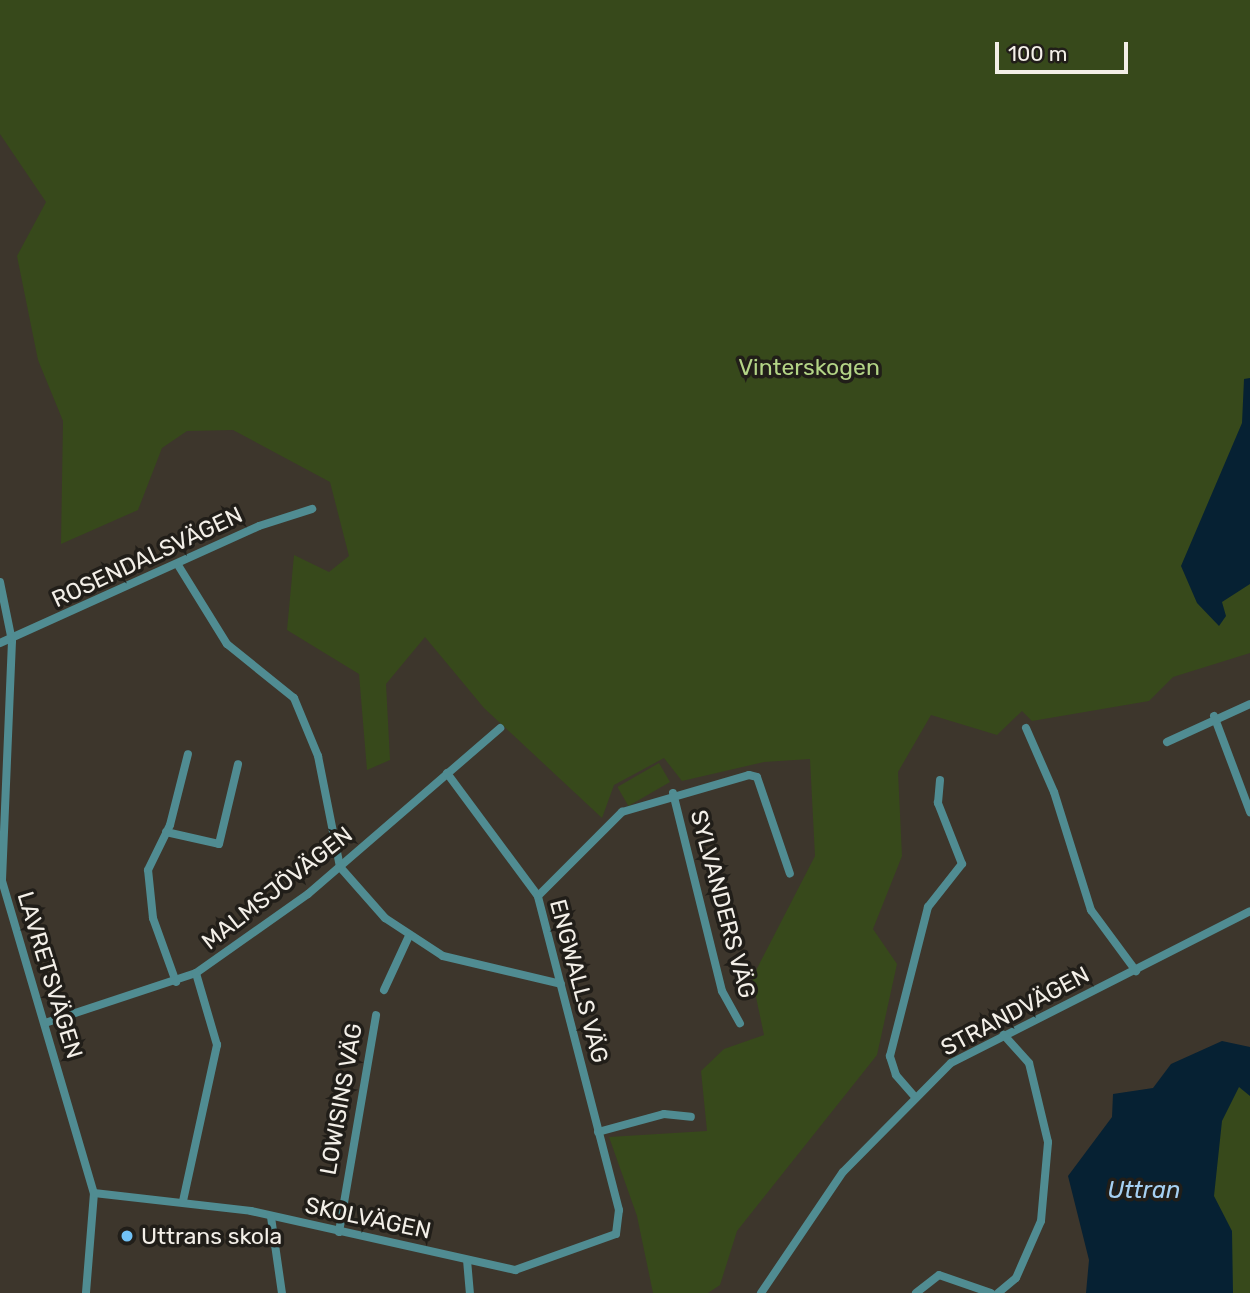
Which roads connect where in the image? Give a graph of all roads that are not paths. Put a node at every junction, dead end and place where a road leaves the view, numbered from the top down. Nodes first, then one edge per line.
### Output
1 (312, 509) dead end
2 (177, 565) junction
3 (0, 582) edge
4 (12, 641) junction
5 (0, 643) edge
6 (1250, 704) edge
7 (1214, 716) junction
8 (500, 728) dead end
9 (1026, 728) dead end
10 (1167, 742) dead end
11 (188, 754) dead end
12 (238, 764) dead end
13 (447, 773) junction
14 (940, 780) dead end
15 (673, 793) junction
16 (1250, 811) edge
17 (166, 832) junction
18 (340, 867) junction
19 (790, 874) dead end
20 (538, 896) junction
21 (1250, 911) edge
22 (409, 936) junction
23 (1136, 971) junction
24 (196, 973) junction
25 (176, 982) junction
26 (561, 984) junction
27 (384, 990) dead end
28 (376, 1015) dead end
29 (45, 1023) junction
30 (740, 1024) dead end
31 (1004, 1035) junction
32 (915, 1097) junction
33 (691, 1117) dead end
34 (598, 1132) junction
35 (94, 1194) junction
36 (183, 1201) junction
37 (271, 1217) junction
38 (621, 1224) joint
39 (339, 1232) junction
40 (467, 1260) junction
41 (86, 1293) edge
42 (282, 1293) edge
43 (470, 1293) edge
44 (761, 1293) edge
45 (916, 1293) edge
46 (990, 1293) edge
47 (998, 1293) edge

1 - 2 street, ROSENDALSVÄGEN
2 - 4 street, ROSENDALSVÄGEN
2 - 18 street
3 - 4 street, LAVRETSVÄGEN
4 - 5 street, ROSENDALSVÄGEN
4 - 29 street, LAVRETSVÄGEN
6 - 7 street
7 - 10 street
7 - 16 street
8 - 13 street, MALMSJÖVÄGEN
9 - 23 street
11 - 17 street
12 - 17 street
13 - 18 street, MALMSJÖVÄGEN
13 - 20 street, ENGWALLS VÄG
14 - 32 street
15 - 19 street, SYLVANDERS VÄG
15 - 20 street, SYLVANDERS VÄG
15 - 30 street, SYLVANDERS VÄG
17 - 25 street
18 - 22 street
18 - 24 street, MALMSJÖVÄGEN
20 - 26 street, ENGWALLS VÄG
21 - 23 street, STRANDVÄGEN
22 - 26 street
22 - 27 street
23 - 31 street, STRANDVÄGEN
24 - 25 street, MALMSJÖVÄGEN
24 - 36 street
25 - 29 street, MALMSJÖVÄGEN
26 - 34 street, ENGWALLS VÄG
28 - 39 street, LOWISINS VÄG
29 - 35 street, LAVRETSVÄGEN
31 - 32 street, STRANDVÄGEN
31 - 47 street
32 - 44 street, STRANDVÄGEN
33 - 34 street
34 - 38 street, ENGWALLS VÄG
35 - 36 street, SKOLVÄGEN
35 - 41 street, LAVRETSVÄGEN
36 - 37 street, SKOLVÄGEN
37 - 39 street, SKOLVÄGEN
37 - 42 street
38 - 40 street, SKOLVÄGEN
39 - 40 street, SKOLVÄGEN
40 - 43 street
45 - 46 street

